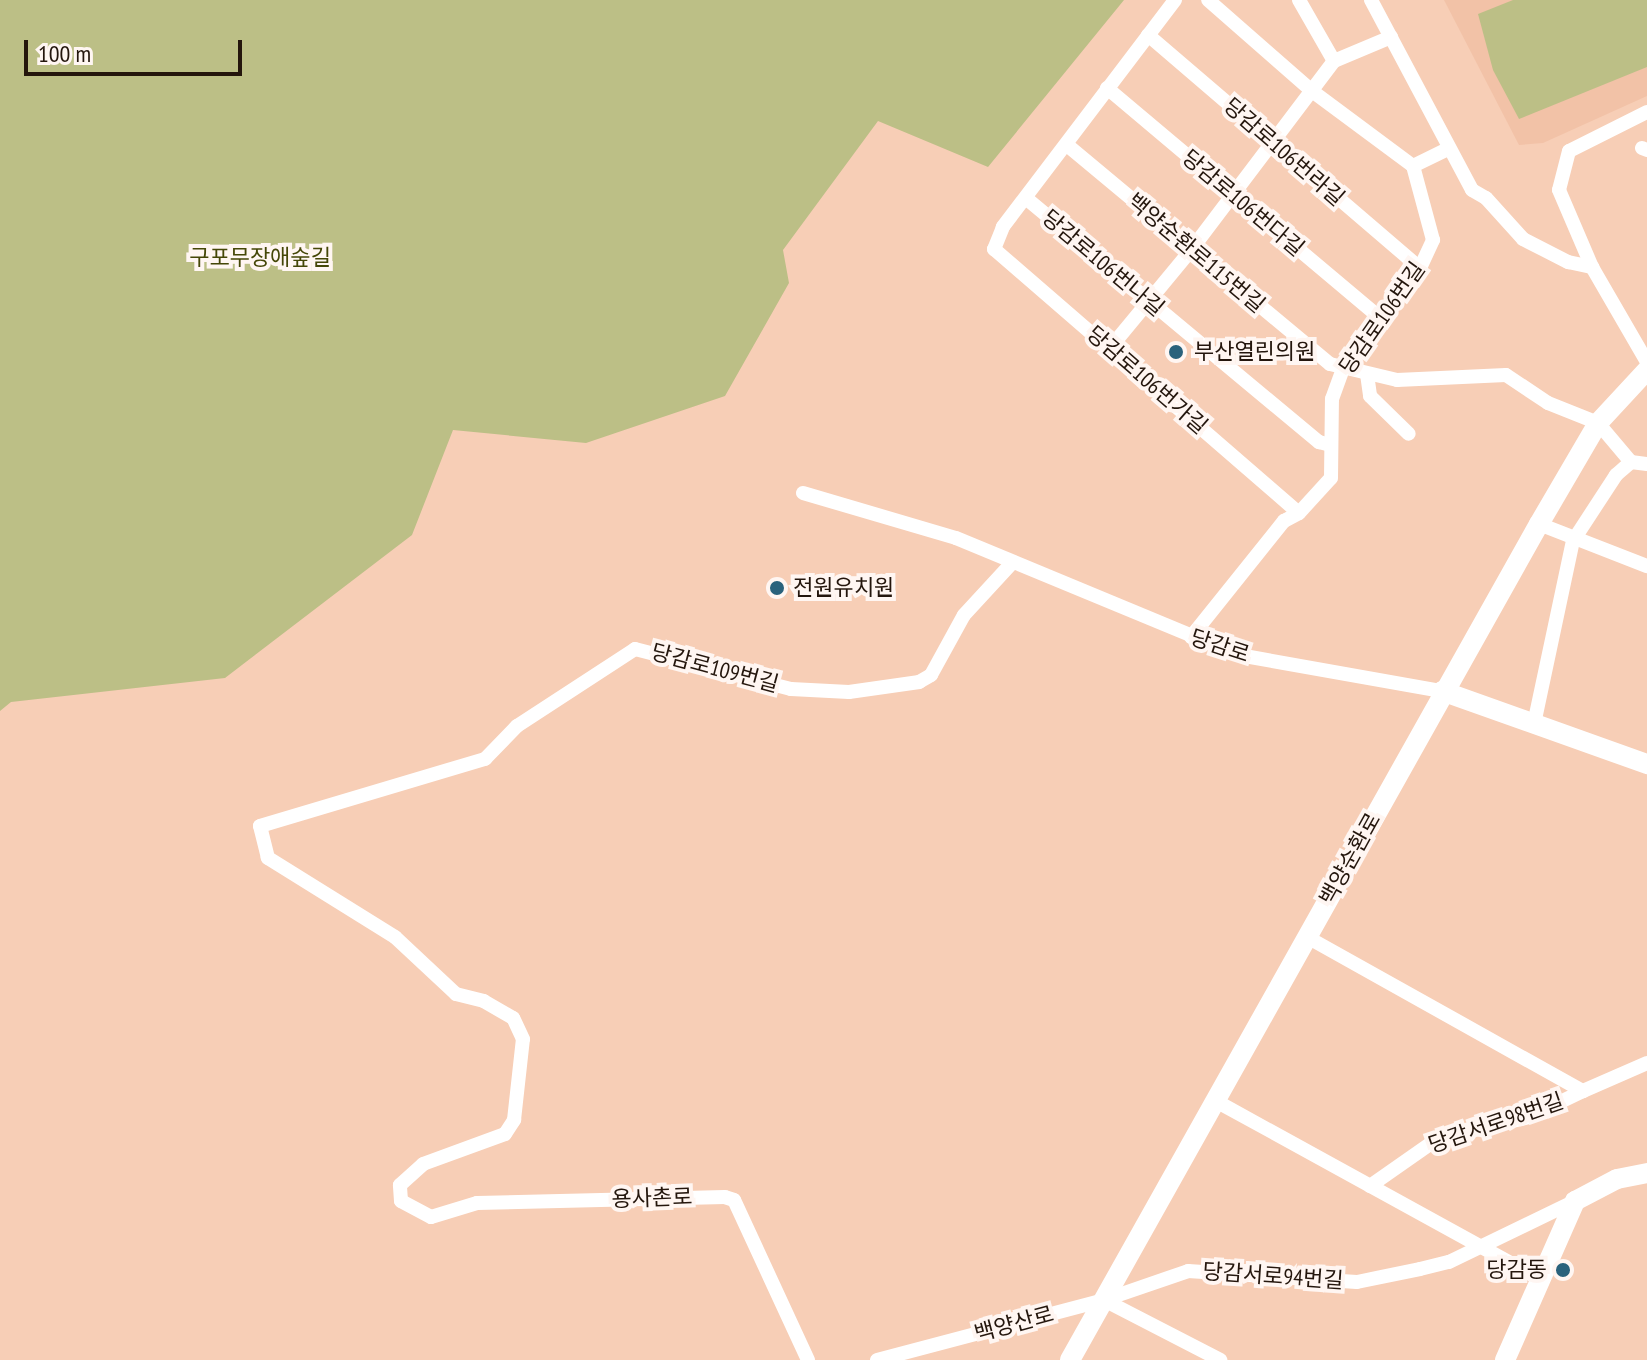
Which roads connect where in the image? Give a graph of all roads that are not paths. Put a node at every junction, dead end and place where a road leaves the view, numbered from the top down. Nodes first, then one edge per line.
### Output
1 (1175, 0) edge
2 (1208, 0) edge
3 (1299, 0) edge
4 (1371, 0) edge
5 (1148, 35) junction
6 (1391, 37) junction
7 (1334, 61) junction
8 (1107, 88) junction
9 (1312, 91) junction
10 (1647, 112) edge
11 (1272, 142) junction
12 (1067, 145) junction
13 (1448, 149) junction
14 (1413, 166) junction
15 (1232, 193) junction
16 (1027, 199) junction
17 (1191, 250) junction
18 (1592, 267) junction
19 (1420, 268) junction
20 (1150, 301) junction
21 (1380, 318) junction
22 (1110, 348) junction
23 (1647, 362) edge
24 (1343, 369) junction
25 (1647, 370) edge
26 (1367, 374) junction
27 (1598, 423) junction
28 (1409, 434) dead end
29 (1330, 445) junction
30 (1631, 462) junction
31 (1647, 464) edge
32 (803, 493) dead end
33 (1299, 513) junction
34 (1539, 524) junction
35 (1573, 541) junction
36 (1012, 563) junction
37 (1647, 566) edge
38 (1191, 637) junction
39 (1442, 691) junction
40 (1534, 724) junction
41 (1647, 764) edge
42 (1307, 937) junction
43 (1647, 1063) edge
44 (1583, 1091) junction
45 (1214, 1100) junction
46 (1647, 1173) edge
47 (1370, 1186) junction
48 (401, 1201) joint
49 (1575, 1201) junction
50 (1482, 1247) junction
51 (1541, 1280) junction
52 (1104, 1300) junction
53 (808, 1360) edge
54 (877, 1360) edge
55 (1070, 1360) edge
56 (1220, 1360) edge
57 (1505, 1360) edge

1 - 5 street
2 - 9 street
3 - 7 street
4 - 6 street
5 - 8 street
5 - 11 street, 당감로106번라길
6 - 7 street
6 - 13 street
7 - 9 street
8 - 12 street
8 - 15 street, 당감로106번다길
9 - 11 street
9 - 14 street
10 - 18 street
11 - 15 street
11 - 19 street, 당감로106번라길
12 - 16 street
12 - 17 street, 백양순환로115번길
13 - 14 street
13 - 18 street
14 - 19 street, 당감로106번길
15 - 17 street
15 - 21 street, 당감로106번다길
16 - 20 street, 당감로106번나길
16 - 22 street, 당감로106번가길
17 - 20 street
17 - 24 street, 백양순환로115번길
18 - 23 street
19 - 21 street, 당감로106번길
20 - 22 street
20 - 29 street, 당감로106번나길
21 - 24 street, 당감로106번길
22 - 33 street, 당감로106번가길
24 - 26 street, 백양순환로115번길
24 - 29 street, 당감로106번길
25 - 27 main road, 백양순환로
26 - 27 street, 백양순환로115번길
26 - 28 street
27 - 30 street
27 - 34 main road, 백양순환로
29 - 33 street, 당감로106번길
30 - 31 street
30 - 35 street
32 - 36 street, 당감로
33 - 38 street, 당감로106번길
34 - 35 street
34 - 39 main road, 백양순환로
35 - 37 street
35 - 40 street
36 - 38 street, 당감로
36 - 48 street, 당감로109번길
38 - 39 street, 당감로
39 - 40 main road, 당감로
39 - 42 main road, 백양순환로
40 - 41 main road, 당감로
42 - 44 street
42 - 45 main road, 백양순환로
43 - 44 street, 당감서로98번길
44 - 47 street, 당감서로98번길
45 - 47 street
45 - 52 main road, 백양순환로
46 - 49 main road
47 - 50 street
48 - 53 street, 용사촌로
49 - 50 street, 당감서로94번길
49 - 51 main road
50 - 51 street
50 - 52 street, 당감서로94번길
51 - 57 main road
52 - 54 street, 백양산로
52 - 55 main road, 백양순환로
52 - 56 street

